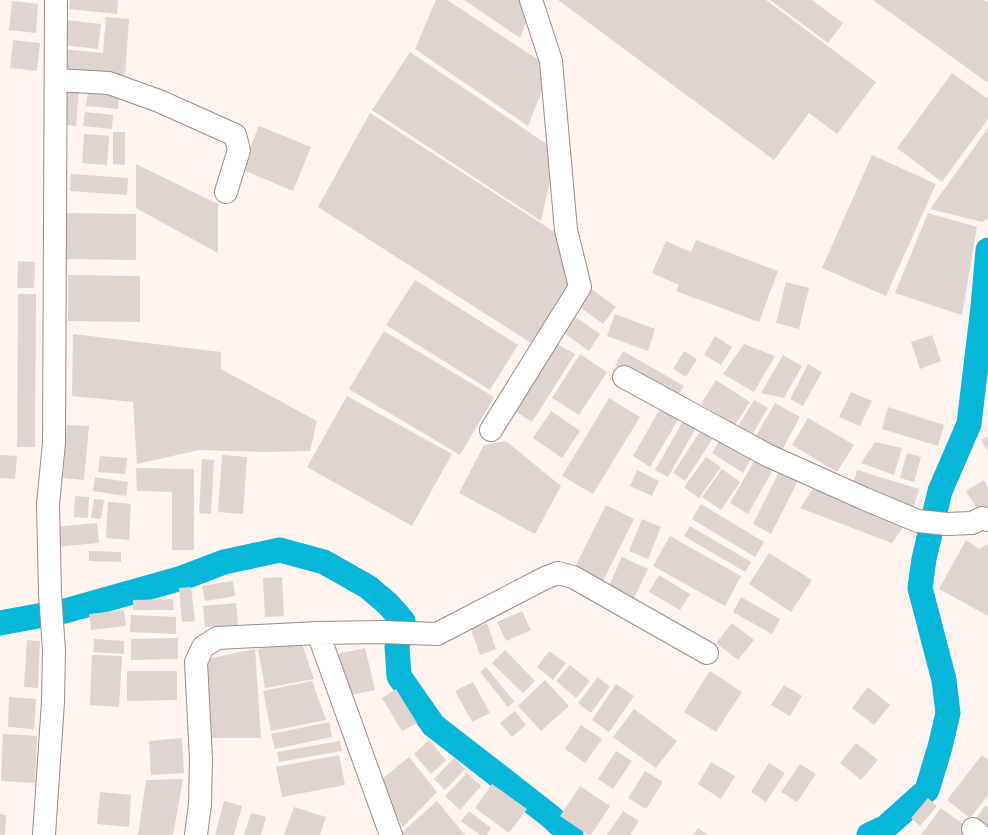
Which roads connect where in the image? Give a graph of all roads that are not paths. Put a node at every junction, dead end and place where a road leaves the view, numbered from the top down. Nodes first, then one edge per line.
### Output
1 (56, 0) edge
2 (531, 0) edge
3 (56, 80) junction
4 (226, 192) dead end
5 (624, 377) dead end
6 (491, 430) dead end
7 (988, 520) edge
8 (318, 634) junction
9 (707, 653) dead end
10 (44, 835) edge
11 (196, 835) edge
12 (392, 835) edge

1 - 3 street
2 - 6 street
3 - 4 street
3 - 10 street
5 - 7 street
8 - 9 street
8 - 11 street
8 - 12 street

